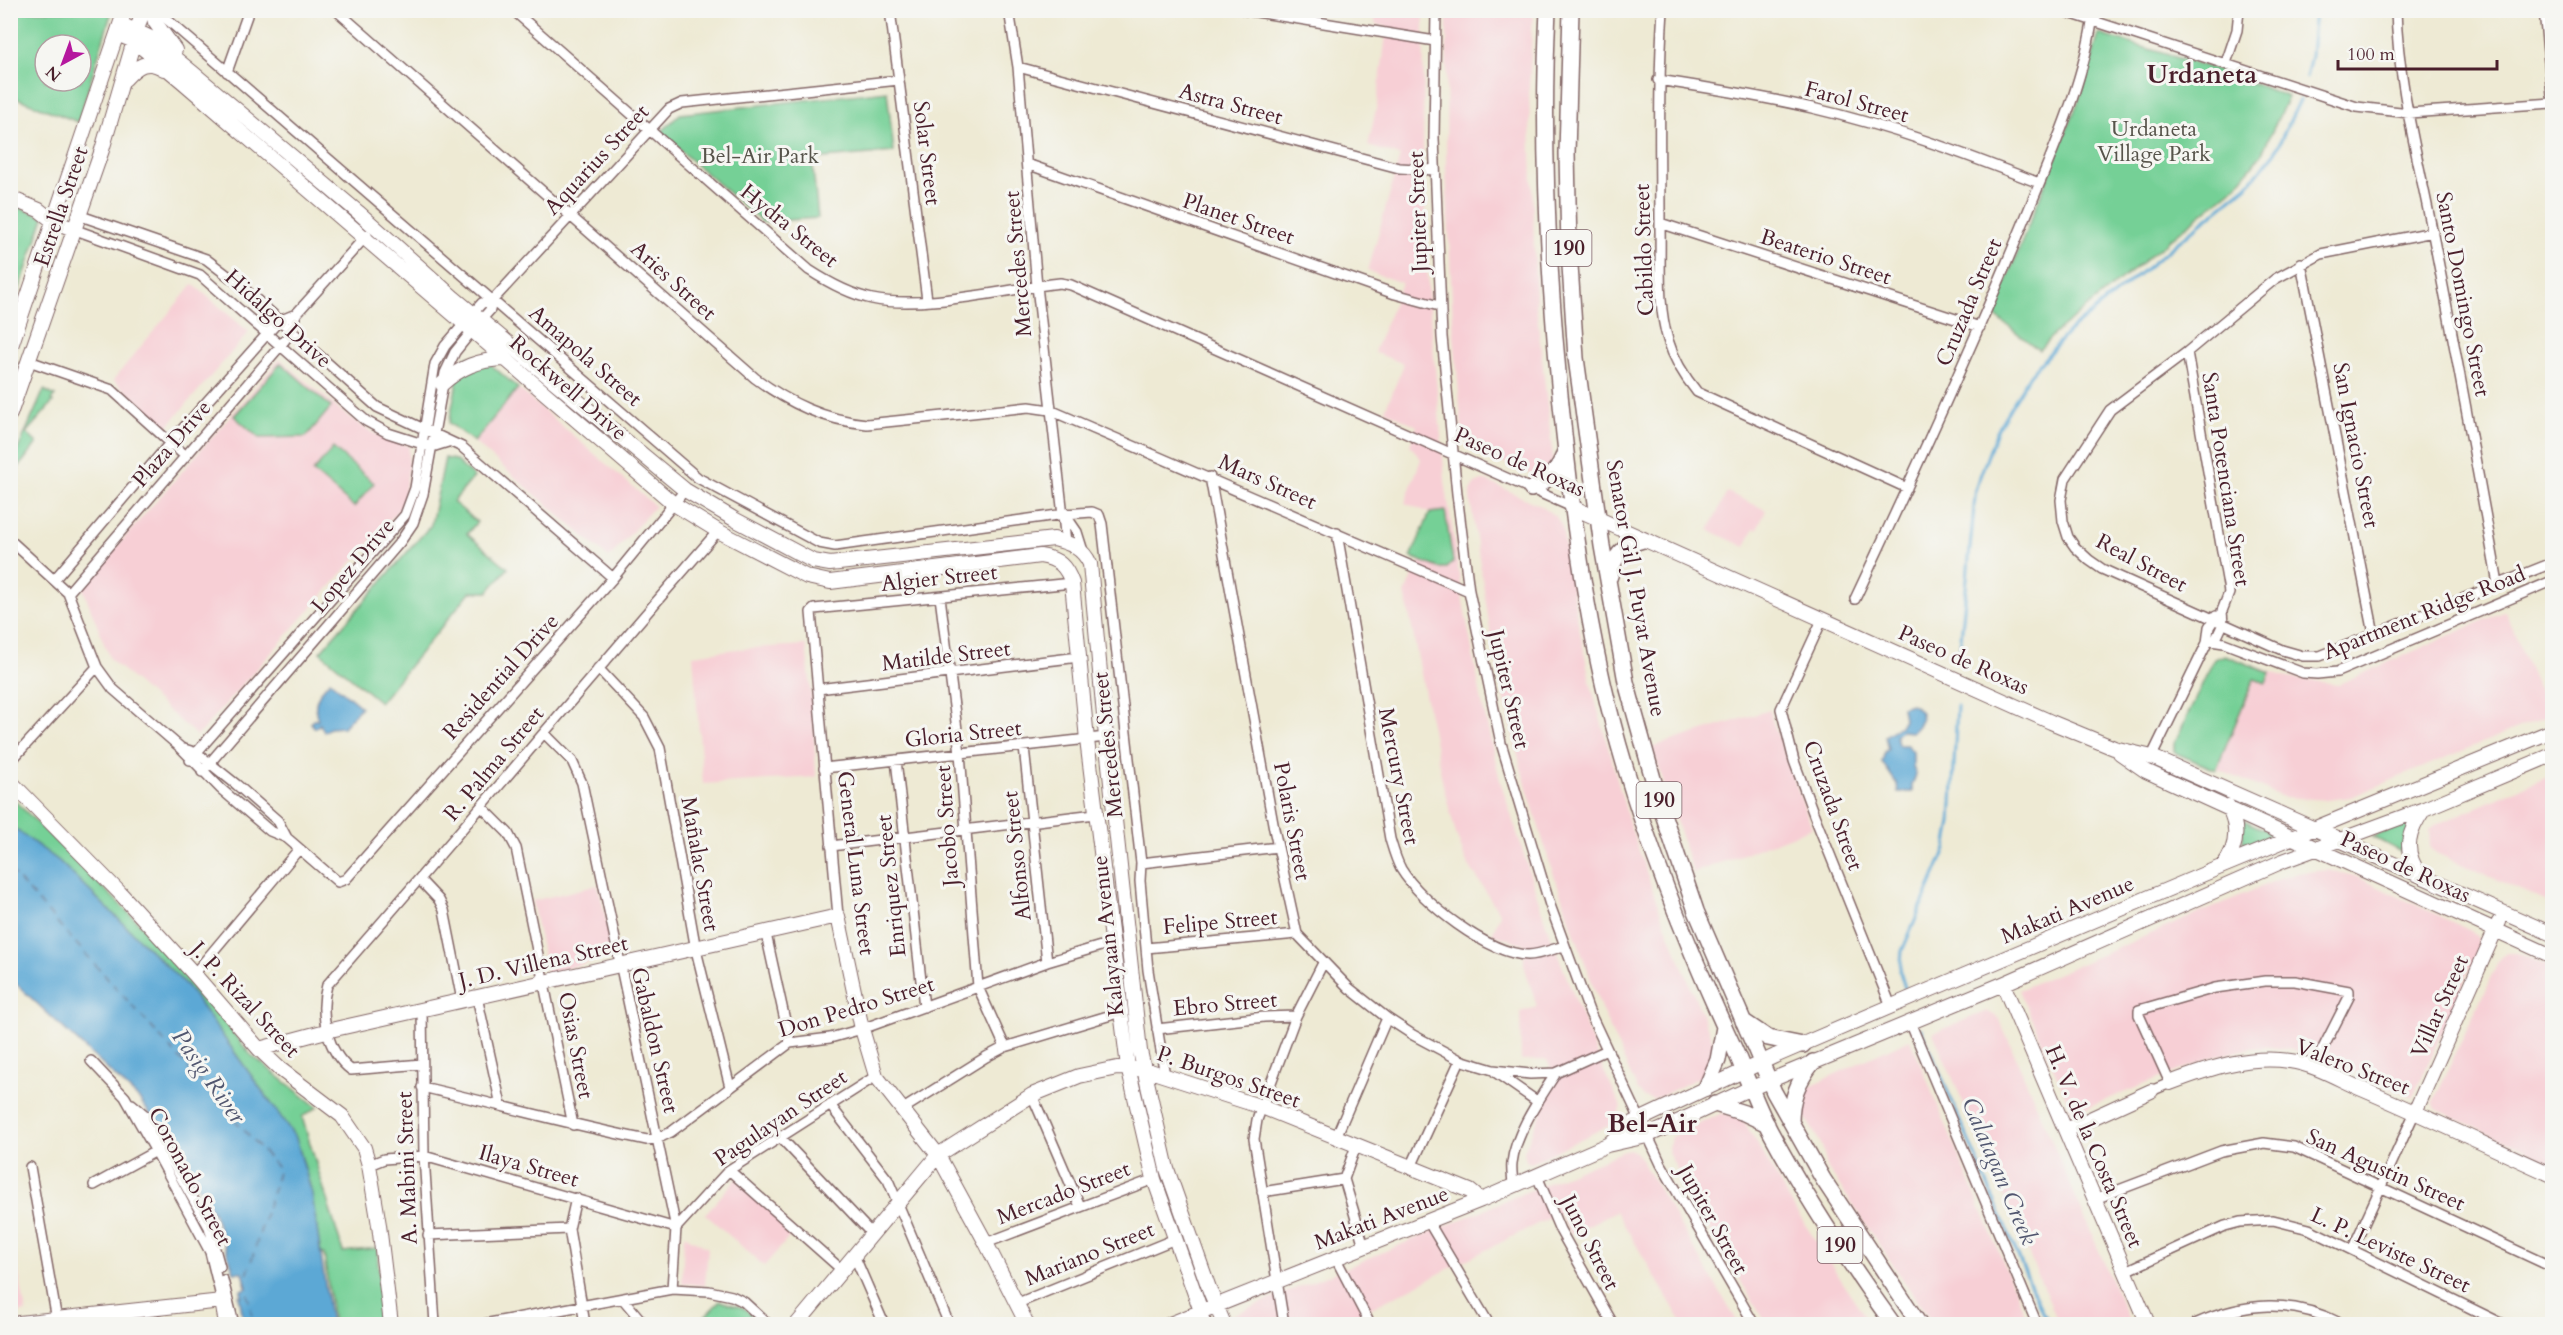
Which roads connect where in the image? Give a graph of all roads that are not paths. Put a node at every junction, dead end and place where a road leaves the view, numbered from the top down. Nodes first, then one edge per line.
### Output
1 (143, 10) edge
2 (154, 10) edge
3 (249, 10) edge
4 (336, 10) edge
5 (890, 10) edge
6 (1009, 10) edge
7 (1244, 10) edge
8 (1436, 10) edge
9 (1548, 10) edge
10 (1571, 10) edge
11 (1662, 10) edge
12 (2060, 10) edge
13 (2239, 10) edge
14 (2396, 10) edge
15 (2544, 10) edge
16 (515, 11) edge
17 (2094, 16) edge
18 (121, 23) edge
19 (135, 35) junction
20 (1435, 41) junction
21 (2226, 63) junction
22 (1018, 67) junction
23 (227, 72) junction
24 (188, 77) junction
25 (125, 78) junction
26 (899, 80) junction
27 (1658, 80) junction
28 (2553, 95) edge
29 (2553, 103) edge
30 (2409, 112) junction
31 (647, 130) junction
32 (1027, 164) junction
33 (1435, 170) junction
34 (2039, 183) junction
35 (10, 198) edge
36 (56, 215) junction
37 (78, 215) junction
38 (571, 215) junction
39 (1660, 223) junction
40 (74, 229) junction
41 (370, 232) junction
42 (2433, 232) junction
43 (2301, 263) junction
44 (1037, 286) junction
45 (927, 300) junction
46 (492, 301) junction
47 (1439, 306) junction
48 (296, 314) junction
49 (279, 321) junction
50 (473, 322) junction
51 (1980, 327) junction
52 (291, 332) junction
53 (268, 333) junction
54 (281, 345) junction
55 (10, 349) edge
56 (2187, 352) junction
57 (503, 359) junction
58 (29, 361) junction
59 (442, 384) junction
60 (1050, 410) junction
61 (10, 414) edge
62 (430, 431) junction
63 (448, 442) junction
64 (170, 443) junction
65 (428, 446) junction
66 (1566, 448) junction
67 (1454, 453) junction
68 (185, 456) junction
69 (1210, 477) junction
70 (1907, 488) junction
71 (1531, 489) junction
72 (685, 490) junction
73 (674, 504) junction
74 (1572, 507) junction
75 (1065, 514) junction
76 (1598, 519) junction
77 (718, 531) junction
78 (1337, 533) junction
79 (10, 540) edge
80 (1644, 540) junction
81 (1066, 542) junction
82 (1083, 551) junction
83 (2553, 563) edge
84 (1069, 577) junction
85 (613, 578) junction
86 (54, 580) junction
87 (2553, 581) edge
88 (2498, 584) junction
89 (1610, 585) junction
90 (1469, 591) junction
91 (68, 593) junction
92 (940, 597) junction
93 (1855, 599) dead end
94 (2222, 611) junction
95 (811, 612) joint
96 (1823, 618) junction
97 (2213, 619) junction
98 (2223, 624) junction
99 (2374, 634) junction
100 (2211, 642) junction
101 (1079, 657) junction
102 (97, 668) junction
103 (598, 668) junction
104 (950, 675) junction
105 (818, 689) junction
106 (2553, 731) edge
107 (544, 733) junction
108 (1106, 737) junction
109 (1087, 740) junction
110 (1023, 747) junction
111 (2115, 748) junction
112 (960, 753) junction
113 (2553, 755) edge
114 (194, 756) junction
115 (2152, 757) junction
116 (896, 760) junction
117 (10, 762) edge
118 (211, 763) junction
119 (824, 768) junction
120 (2146, 771) junction
121 (202, 772) junction
122 (10, 781) edge
123 (2228, 806) junction
124 (482, 807) junction
125 (2424, 809) junction
126 (1095, 813) junction
127 (1032, 821) junction
128 (2316, 828) junction
129 (966, 829) junction
130 (904, 837) junction
131 (287, 838) junction
132 (2293, 838) junction
133 (2339, 839) junction
134 (831, 846) junction
135 (1278, 847) junction
136 (2315, 848) junction
137 (298, 849) junction
138 (1141, 863) junction
139 (2223, 866) junction
140 (2420, 875) junction
141 (420, 880) junction
142 (2504, 912) junction
143 (838, 916) junction
144 (2496, 931) junction
145 (766, 934) junction
146 (1297, 934) junction
147 (2553, 934) edge
148 (1111, 943) junction
149 (1564, 946) junction
150 (1146, 948) junction
151 (696, 950) junction
152 (2553, 956) edge
153 (1047, 962) junction
154 (1323, 963) junction
155 (619, 964) junction
156 (194, 974) junction
157 (545, 981) junction
158 (2003, 984) junction
159 (978, 987) junction
160 (477, 997) junction
161 (462, 1000) junction
162 (1891, 1006) junction
163 (924, 1007) junction
164 (422, 1009) junction
165 (1121, 1012) junction
166 (1296, 1016) junction
167 (1387, 1018) junction
168 (1920, 1018) junction
169 (1743, 1022) junction
170 (1724, 1027) junction
171 (862, 1029) junction
172 (1157, 1029) junction
173 (326, 1031) junction
174 (790, 1043) junction
175 (1803, 1045) junction
176 (1005, 1047) junction
177 (259, 1049) junction
178 (1607, 1050) junction
179 (1460, 1060) junction
180 (91, 1061) dead end
181 (1761, 1062) junction
182 (1813, 1062) junction
183 (422, 1064) junction
184 (1128, 1067) junction
185 (2313, 1068) junction
186 (1144, 1069) junction
187 (1493, 1070) junction
188 (1744, 1071) junction
189 (1556, 1073) junction
190 (876, 1076) junction
191 (1165, 1076) junction
192 (1769, 1081) junction
193 (2170, 1083) junction
194 (422, 1087) junction
195 (730, 1087) junction
196 (1706, 1088) junction
197 (1751, 1088) junction
198 (2151, 1090) joint
199 (1032, 1095) junction
200 (125, 1097) junction
201 (1538, 1102) junction
202 (1715, 1104) junction
203 (501, 1105) junction
204 (830, 1106) junction
205 (1262, 1107) junction
206 (903, 1109) junction
207 (2415, 1112) junction
208 (1639, 1120) junction
209 (1791, 1122) junction
210 (1767, 1124) junction
211 (573, 1125) junction
212 (2066, 1130) junction
213 (1647, 1136) junction
214 (1336, 1137) junction
215 (658, 1138) junction
216 (781, 1138) junction
217 (1607, 1145) junction
218 (1356, 1146) junction
219 (156, 1151) junction
220 (938, 1155) junction
221 (424, 1156) junction
222 (369, 1165) junction
223 (30, 1167) dead end
224 (1411, 1167) junction
225 (729, 1170) junction
226 (2553, 1175) edge
227 (1537, 1176) junction
228 (1154, 1179) junction
229 (1344, 1179) junction
230 (94, 1185) dead end
231 (1513, 1186) junction
232 (2381, 1186) junction
233 (1262, 1192) junction
234 (576, 1198) junction
235 (2095, 1199) junction
236 (1481, 1200) junction
237 (898, 1204) junction
238 (1080, 1206) junction
239 (1428, 1221) junction
240 (676, 1228) junction
241 (568, 1229) junction
242 (872, 1234) junction
243 (428, 1235) junction
244 (1175, 1239) junction
245 (986, 1243) junction
246 (1364, 1246) junction
247 (2353, 1248) junction
248 (854, 1255) junction
249 (1335, 1257) junction
250 (2553, 1267) edge
251 (842, 1270) junction
252 (2126, 1271) junction
253 (1277, 1280) junction
254 (672, 1289) junction
255 (623, 1299) junction
256 (222, 1301) junction
257 (1018, 1303) junction
258 (1215, 1305) junction
259 (580, 1307) junction
260 (390, 1317) edge
261 (1204, 1318) edge
262 (57, 1320) junction
263 (2486, 1321) edge
264 (10, 1324) edge
265 (226, 1324) edge
266 (234, 1324) edge
267 (401, 1324) edge
268 (435, 1324) edge
269 (484, 1324) edge
270 (585, 1324) edge
271 (644, 1324) edge
272 (768, 1324) edge
273 (797, 1324) edge
274 (884, 1324) edge
275 (949, 1324) edge
276 (1027, 1324) edge
277 (1170, 1324) edge
278 (1224, 1324) edge
279 (1284, 1324) edge
280 (1370, 1324) edge
281 (1489, 1324) edge
282 (1613, 1324) edge
283 (1754, 1324) edge
284 (1893, 1324) edge
285 (1919, 1324) edge
286 (2037, 1324) edge
287 (2148, 1324) edge
288 (2195, 1324) edge
289 (2342, 1324) edge
290 (2503, 1324) edge

1 - 19 main road, Estrella Street
2 - 23 street, Amapola Street
2 - 24 main road
3 - 23 street
4 - 38 street, Aries Street
5 - 26 street, Solar Street
6 - 22 street, Mercedes Street
7 - 20 street
8 - 20 street, Jupiter Street
9 - 66 main road, Senator Gil J. Puyat Avenue / 190
10 - 76 main road, Senator Gil J. Puyat Avenue / 190
11 - 27 street, Cabildo Street
12 - 17 street
13 - 21 street
14 - 30 street, Santo Domingo Street
15 - 28 street
16 - 31 street, Hydra Street
17 - 21 street
17 - 34 street, Cruzada Street
18 - 19 main road, Rockwell Drive
18 - 36 main road, Estrella Street
19 - 24 main road, Rockwell Drive
19 - 25 main road, Estrella Street
20 - 33 street, Jupiter Street
21 - 30 street
22 - 32 street, Mercedes Street
22 - 33 street, Astra Street
23 - 46 street, Amapola Street
24 - 25 main road
24 - 41 main road, Rockwell Drive
25 - 37 main road, Estrella Street
26 - 31 street, Aquarius Street
26 - 45 street, Solar Street
27 - 34 street, Farol Street
27 - 39 street, Cabildo Street
29 - 30 street
30 - 42 street, Santo Domingo Street
31 - 38 street, Aquarius Street
31 - 45 street, Hydra Street
32 - 44 street, Mercedes Street
32 - 47 street, Planet Street
33 - 47 street, Jupiter Street
34 - 51 street, Cruzada Street
35 - 36 main road
36 - 37 main road
36 - 40 main road
36 - 55 main road, Estrella Street
37 - 40 main road, Estrella Street
37 - 49 street, Hidalgo Drive
38 - 46 street, Aquarius Street
38 - 60 street, Aries Street
39 - 51 street, Beaterio Street
39 - 70 street, Cabildo Street
40 - 53 street, Hidalgo Drive
40 - 58 main road, Estrella Street
41 - 48 street, Plaza Drive
41 - 50 main road, Rockwell Drive
42 - 43 street, Real Street
42 - 88 street, Santo Domingo Street
43 - 56 street, Real Street
43 - 99 street, San Ignacio Street
44 - 45 street, Hydra Street
44 - 60 street, Mercedes Street
44 - 67 street, Paseo de Roxas
46 - 50 street, Aquarius Street
46 - 75 street, Amapola Street
47 - 67 street, Jupiter Street
48 - 49 street, Plaza Drive
48 - 52 street, Plaza Drive
49 - 52 street, Hidalgo Drive
49 - 53 street, Plaza Drive
50 - 57 main road, Rockwell Drive
50 - 59 street, Lopez Drive
50 - 62 street, Lopez Drive
50 - 72 main road, Rockwell Drive
51 - 70 street, Cruzada Street
52 - 54 street, Plaza Drive
52 - 62 street, Hidalgo Drive
53 - 54 street, Hidalgo Drive
53 - 64 street, Plaza Drive
54 - 65 street, Hidalgo Drive
54 - 68 street, Plaza Drive
56 - 94 street, Santa Potenciana Street
56 - 97 street, Real Street
57 - 59 main road
57 - 73 main road, Rockwell Drive
58 - 61 main road, Estrella Street
58 - 64 street
59 - 62 street, Lopez Drive
60 - 69 street, Mars Street
60 - 75 street, Mercedes Street
62 - 63 street, Hidalgo Drive
62 - 65 street, Lopez Drive
63 - 65 street
63 - 85 street, Hidalgo Drive
64 - 68 street
64 - 86 street, Plaza Drive
65 - 114 street, Lopez Drive
65 - 118 street, Lopez Drive
66 - 71 main road
66 - 74 main road, Senator Gil J. Puyat Avenue / 190
67 - 71 street, Paseo de Roxas
67 - 90 street, Jupiter Street
68 - 91 street, Plaza Drive
69 - 78 street, Mars Street
69 - 135 street, Polaris Street
70 - 93 street, Cruzada Street
71 - 74 street, Paseo de Roxas
72 - 73 street, Residential Drive
72 - 81 main road, Rockwell Drive
73 - 77 main road, Rockwell Drive
73 - 85 street, Residential Drive
74 - 76 main road, Paseo de Roxas
74 - 170 main road, Senator Gil J. Puyat Avenue / 190
75 - 81 street, Mercedes Street
75 - 82 street, Mercedes Street
75 - 138 street, Mercedes Street
76 - 80 main road, Paseo de Roxas
76 - 89 main road, Senator Gil J. Puyat Avenue / 190
77 - 84 main road, Rockwell Drive
77 - 103 street, R. Palma Street
78 - 90 street, Mars Street
78 - 149 street, Mercury Street
79 - 86 street
80 - 89 main road
80 - 96 main road, Paseo de Roxas
81 - 82 main road
81 - 84 main road, Kalayaan Avenue
82 - 108 main road, Kalayaan Avenue
83 - 88 street, Real Street
84 - 92 street, Algier Street
84 - 101 main road, Kalayaan Avenue
85 - 137 street, Residential Drive
86 - 91 street
87 - 100 street, Apartment Ridge Road
88 - 99 street, Real Street
89 - 169 main road, Senator Gil J. Puyat Avenue / 190
90 - 149 street, Jupiter Street
91 - 102 street
92 - 95 street, Algier Street
92 - 104 street, Jacobo Street
94 - 97 street, Santa Potenciana Street
94 - 98 street, Santa Potenciana Street
95 - 105 street, General Luna Street
96 - 111 main road, Paseo de Roxas
96 - 162 street, Cruzada Street
97 - 98 street, Real Street
97 - 100 street, Santa Potenciana Street
98 - 99 street, Real Street
98 - 100 street, Santa Potenciana Street
100 - 115 street, Santa Potenciana Street
101 - 104 street, Matilde Street
101 - 109 main road, Kalayaan Avenue
102 - 114 street
102 - 117 street
103 - 107 street, R. Palma Street
103 - 151 street, Mañalac Street
104 - 105 street, Matilde Street
104 - 112 street, Jacobo Street
105 - 119 street, General Luna Street
106 - 128 main road, Makati Avenue
107 - 124 street, R. Palma Street
107 - 155 street, Gabaldon Street
108 - 109 street, Gloria Street
108 - 186 main road, Kalayaan Avenue
109 - 110 street, Gloria Street
109 - 126 main road, Kalayaan Avenue
110 - 112 street, Gloria Street
110 - 127 street, Alfonso Street
111 - 115 main road, Paseo de Roxas
111 - 120 main road, Paseo de Roxas
112 - 116 street, Gloria Street
112 - 129 street, Jacobo Street
113 - 125 main road, Makati Avenue
114 - 118 street
114 - 121 street
115 - 120 street, Santa Potenciana Street
115 - 128 main road, Paseo de Roxas
116 - 119 street, Gloria Street
116 - 130 street, Enriquez Street
118 - 121 street, Lopez Drive
118 - 131 street
119 - 134 street, General Luna Street
120 - 123 main road, Paseo de Roxas
121 - 131 street
122 - 156 main road, J. P. Rizal Street
123 - 132 main road, Paseo de Roxas
123 - 139 main road
124 - 141 street, R. Palma Street
124 - 157 street, Osias Street
125 - 133 main road, Makati Avenue
125 - 140 main road
126 - 127 street
126 - 148 main road, Kalayaan Avenue
127 - 129 street
127 - 153 street, Alfonso Street
128 - 132 main road, Makati Avenue
128 - 133 main road, Paseo de Roxas
129 - 130 street
129 - 159 street, Jacobo Street
130 - 134 street
130 - 163 street, Enriquez Street
131 - 137 street
132 - 136 main road, Paseo de Roxas
132 - 139 main road, Makati Avenue
133 - 136 main road, Makati Avenue
133 - 140 main road, Paseo de Roxas
134 - 143 street, General Luna Street
135 - 138 street
135 - 146 street, Polaris Street
136 - 144 main road, Paseo de Roxas
136 - 158 main road, Makati Avenue
137 - 156 street
138 - 150 street, Mercedes Street
139 - 162 main road, Makati Avenue
140 - 142 main road, Paseo de Roxas
141 - 161 street
141 - 173 street, R. Palma Street
142 - 144 main road, Villar Street
142 - 147 main road, Paseo de Roxas
143 - 145 main road, J. D. Villena Street
143 - 171 main road, General Luna Street
144 - 152 main road, Paseo de Roxas
144 - 207 main road, Villar Street
145 - 151 main road, J. D. Villena Street
145 - 174 street
146 - 150 street, Felipe Street
146 - 154 street, Polaris Street
148 - 153 street, Don Pedro Street
148 - 165 main road, Kalayaan Avenue
149 - 178 street, Jupiter Street
150 - 172 street, Mercedes Street
151 - 155 main road, J. D. Villena Street
151 - 195 street, Mañalac Street
153 - 159 street, Don Pedro Street
154 - 166 street
154 - 167 street, Polaris Street
155 - 157 main road, J. D. Villena Street
155 - 215 street, Gabaldon Street
156 - 177 main road, J. P. Rizal Street
157 - 160 main road, J. D. Villena Street
157 - 211 street, Osias Street
158 - 168 main road, Makati Avenue
158 - 212 main road, H. V. de la Costa Street
159 - 163 street, Don Pedro Street
159 - 176 street, Jacobo Street
160 - 161 main road, J. D. Villena Street
160 - 203 street
161 - 164 main road, J. D. Villena Street
162 - 175 main road, Makati Avenue
163 - 171 street, Don Pedro Street
164 - 173 main road, J. D. Villena Street
164 - 183 street, A. Mabini Street
165 - 176 street
165 - 184 main road, Kalayaan Avenue
166 - 172 street, Ebro Street
166 - 205 street
167 - 179 street, Polaris Street
167 - 214 street
168 - 182 main road, Makati Avenue
168 - 286 street
169 - 175 main road
169 - 181 main road, Senator Gil J. Puyat Avenue / 190
170 - 188 main road, Senator Gil J. Puyat Avenue / 190
170 - 196 main road
171 - 174 street, Don Pedro Street
171 - 190 main road, General Luna Street
172 - 191 street, Mercedes Street
173 - 177 main road, J. D. Villena Street
173 - 183 street
174 - 195 street, Don Pedro Street
175 - 181 main road, Makati Avenue
176 - 206 street
177 - 222 main road, J. P. Rizal Street
178 - 189 street, Polaris Street
178 - 208 street, Jupiter Street
179 - 187 street, Polaris Street
179 - 224 street
180 - 200 street, Coronado Street
181 - 188 main road, Makati Avenue
181 - 192 main road, Senator Gil J. Puyat Avenue / 190
182 - 192 main road, Makati Avenue
182 - 209 main road
183 - 194 street, A. Mabini Street
184 - 186 main road, P. Burgos Street
184 - 199 main road, P. Burgos Street
184 - 228 main road, Kalayaan Avenue
185 - 193 main road, Valero Street
185 - 193 street
185 - 207 main road, Valero Street
186 - 191 main road, P. Burgos Street
186 - 258 main road, Kalayaan Avenue
187 - 189 street, Polaris Street
187 - 201 street, Polaris Street
188 - 196 main road, Makati Avenue
188 - 197 main road, Senator Gil J. Puyat Avenue / 190
189 - 201 street
190 - 204 street, Pagulayan Street
190 - 206 main road, General Luna Street
191 - 205 main road, P. Burgos Street
192 - 197 main road, Makati Avenue
192 - 209 main road, Senator Gil J. Puyat Avenue / 190
193 - 198 street, Valero Street
194 - 203 street
194 - 221 street, A. Mabini Street
195 - 215 street, Don Pedro Street
196 - 208 main road, Makati Avenue
197 - 202 main road, Makati Avenue
197 - 210 main road, Senator Gil J. Puyat Avenue / 190
198 - 212 main road, Valero Street
199 - 220 main road, P. Burgos Street
199 - 238 street
200 - 219 street, Coronado Street
200 - 266 street
201 - 231 street
202 - 210 main road
202 - 213 main road, Makati Avenue
203 - 211 street
204 - 216 street, Pagulayan Street
204 - 237 street
205 - 214 main road, P. Burgos Street
205 - 233 street
206 - 220 main road, General Luna Street
207 - 226 main road, Valero Street
207 - 232 street, Villar Street
208 - 213 street, Jupiter Street
208 - 217 main road, Makati Avenue
209 - 285 main road, Senator Gil J. Puyat Avenue / 190
210 - 284 main road, Senator Gil J. Puyat Avenue / 190
211 - 215 street
212 - 235 main road, H. V. de la Costa Street
213 - 217 main road, Makati Avenue
213 - 283 street, Jupiter Street
214 - 218 main road, P. Burgos Street
215 - 240 street, Gabaldon Street
216 - 225 street, Pagulayan Street
216 - 242 street
217 - 227 main road, Makati Avenue
218 - 224 main road, P. Burgos Street
218 - 229 street
219 - 230 street
219 - 256 street, Coronado Street
220 - 237 main road, P. Burgos Street
220 - 245 main road, General Luna Street
221 - 222 street, Ilaya Street
221 - 234 street, Ilaya Street
221 - 243 street, A. Mabini Street
222 - 260 main road, J. P. Rizal Street
223 - 262 street
224 - 236 main road, P. Burgos Street
225 - 240 street, Pagulayan Street
225 - 251 street
227 - 231 main road, Makati Avenue
227 - 282 street, Juno Street
228 - 238 street, Mercado Street
228 - 244 main road, Kalayaan Avenue
229 - 233 street
229 - 246 street
231 - 236 main road, Makati Avenue
232 - 235 street, San Agustin Street
232 - 247 street, Villar Street
232 - 250 street, San Agustin Street
233 - 253 street
234 - 240 street, Ilaya Street
234 - 241 street
235 - 252 main road, H. V. de la Costa Street
236 - 239 main road, Makati Avenue
237 - 242 main road, P. Burgos Street
237 - 275 street
238 - 245 street, Mercado Street
239 - 246 main road, Makati Avenue
239 - 281 street
240 - 254 street
241 - 243 street
241 - 259 street
242 - 248 main road, P. Burgos Street
243 - 268 street, A. Mabini Street
244 - 257 street, Mariano Street
244 - 261 main road, Kalayaan Avenue
245 - 257 main road, General Luna Street
246 - 249 main road, Makati Avenue
247 - 252 street, L. P. Leviste Street
247 - 263 street, L. P. Leviste Street
248 - 251 main road, P. Burgos Street
248 - 274 street
249 - 253 main road, Makati Avenue
249 - 280 street
251 - 273 main road, P. Burgos Street
252 - 287 main road, H. V. de la Costa Street
253 - 258 main road, Makati Avenue
253 - 279 street
254 - 255 street
254 - 272 street
255 - 259 street
255 - 271 street
256 - 262 main road
256 - 265 main road, Coronado Street
257 - 276 main road, General Luna Street
258 - 261 main road, Makati Avenue
258 - 278 main road, Kalayaan Avenue
259 - 269 street
259 - 270 street
260 - 267 main road, J. P. Rizal Street
261 - 277 main road, Makati Avenue
262 - 264 main road
263 - 290 street, L. P. Leviste Street
288 - 289 street

